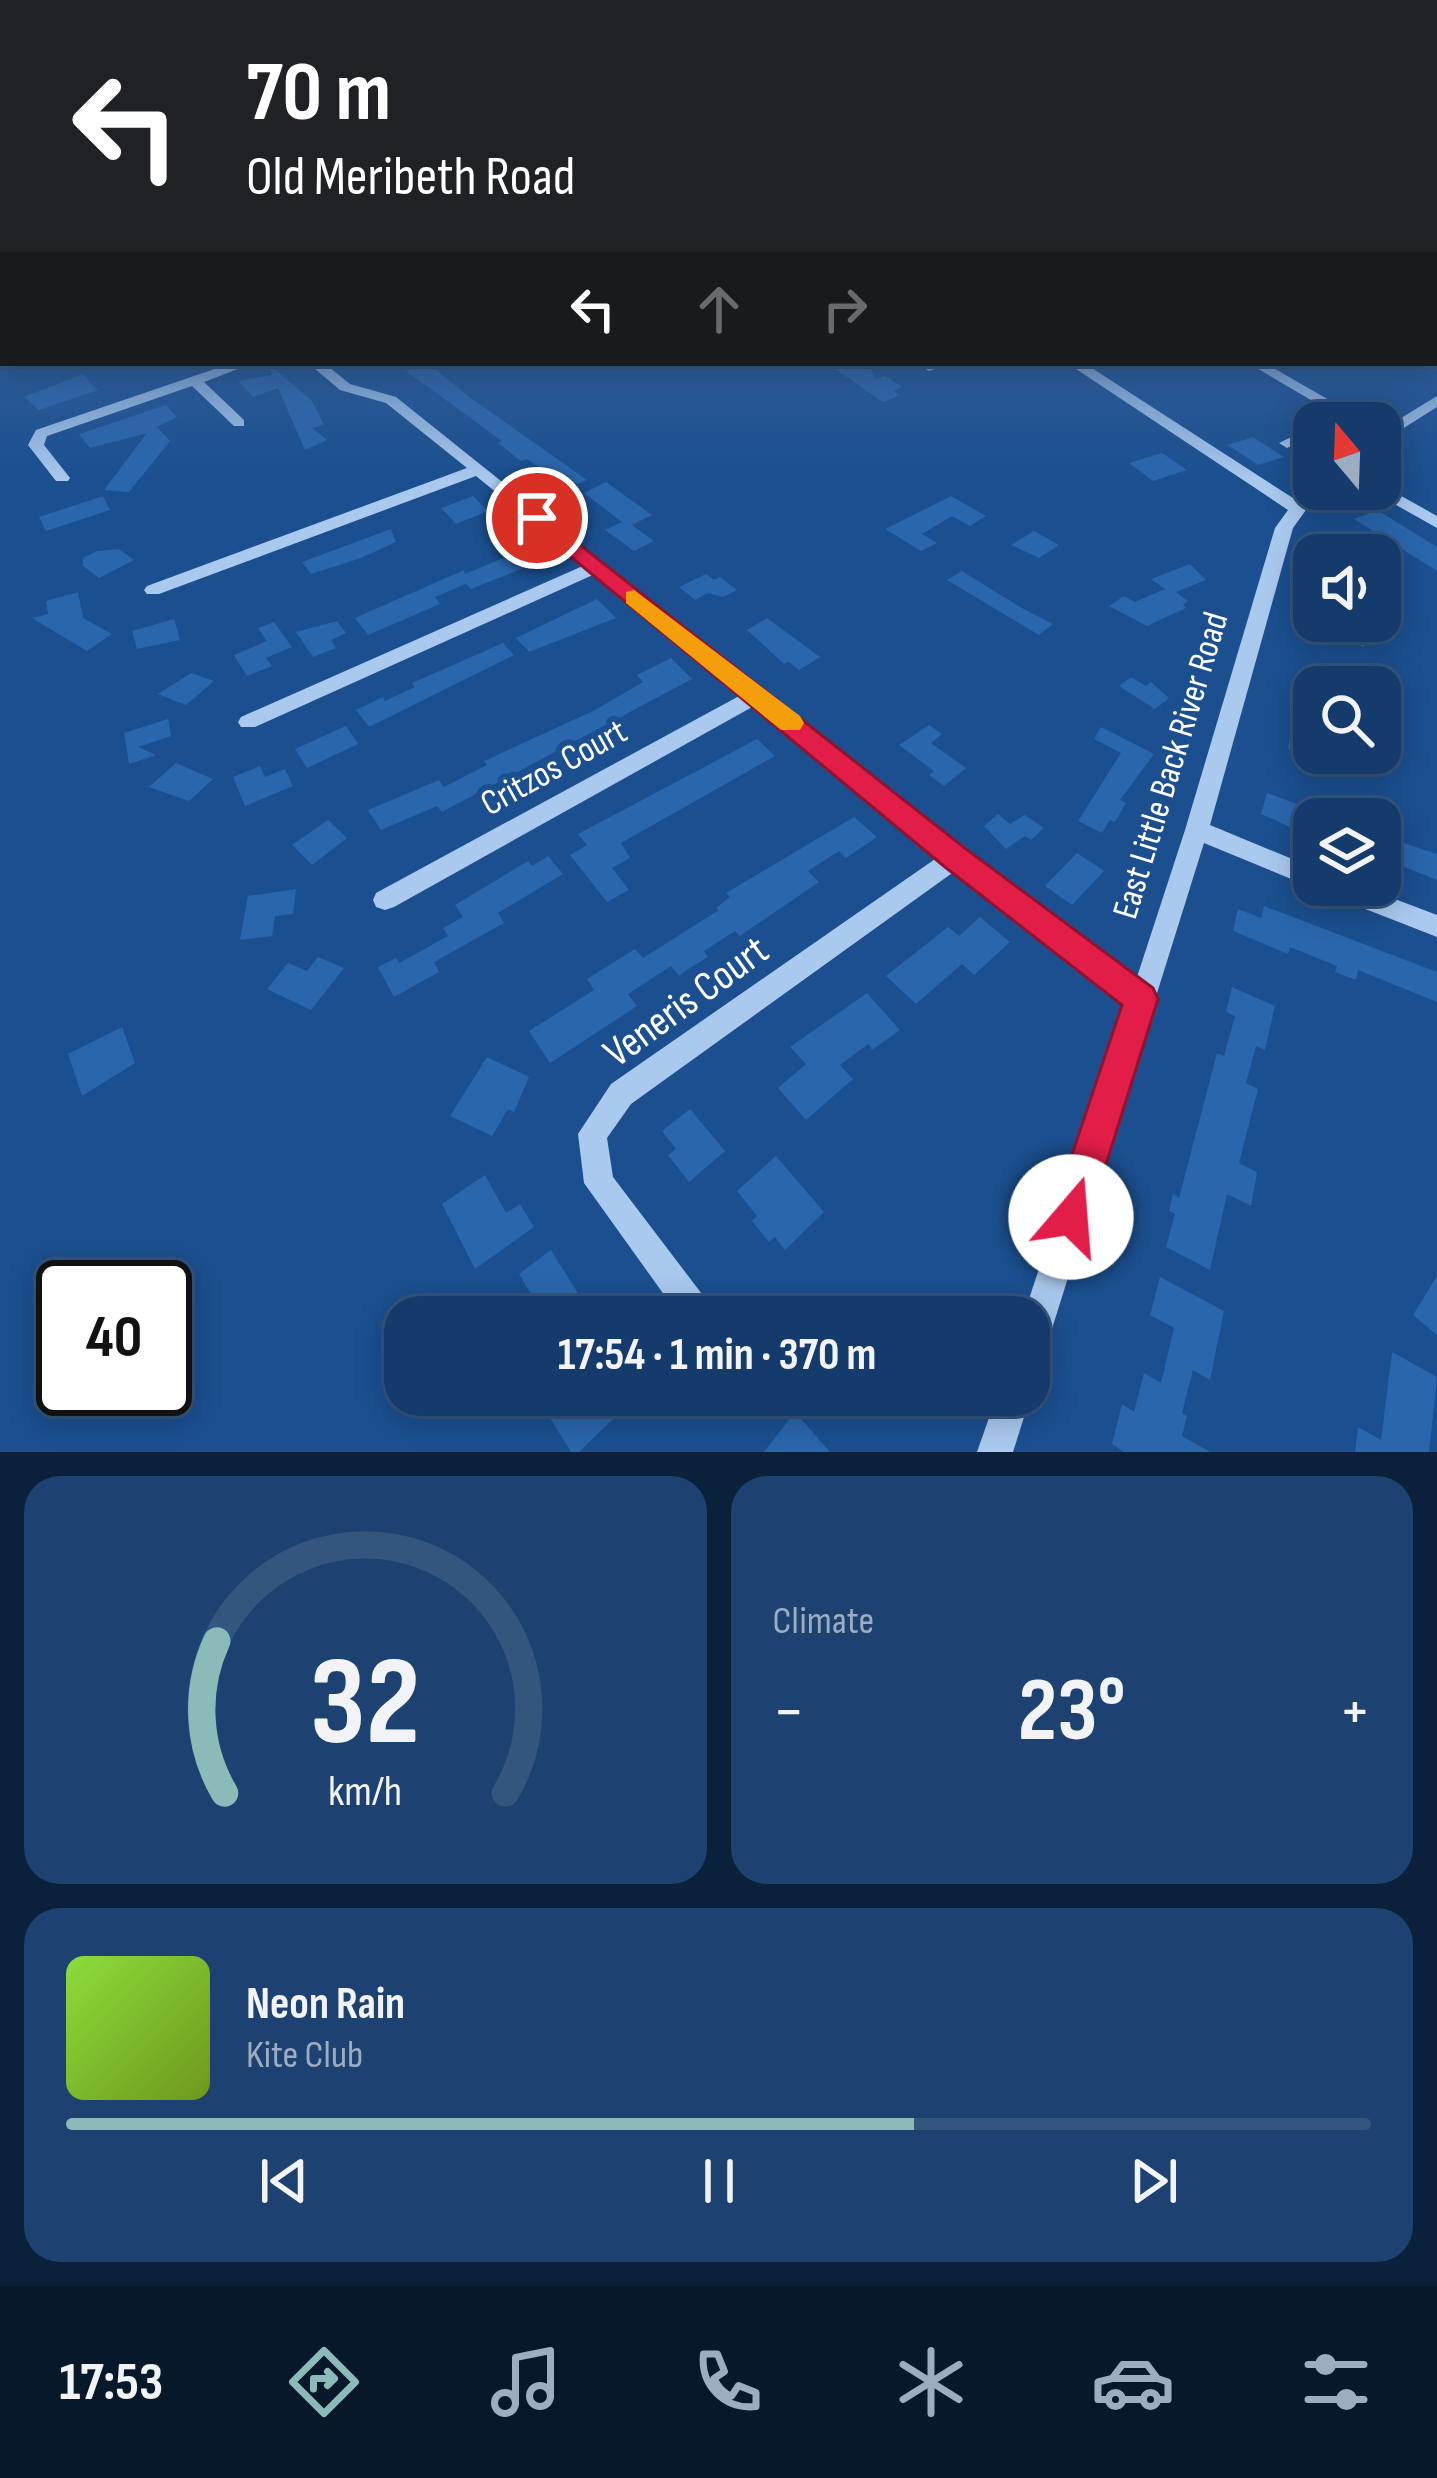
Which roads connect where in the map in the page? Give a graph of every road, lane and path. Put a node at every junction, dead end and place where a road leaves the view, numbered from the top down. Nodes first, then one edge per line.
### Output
1 (237, 366) edge
2 (319, 366) edge
3 (1079, 366) edge
4 (1260, 366) edge
5 (194, 380) junction
6 (1437, 400) edge
7 (1324, 402) edge
8 (239, 423) dead end
9 (1401, 423) edge
10 (1293, 441) edge
11 (1287, 443) dead end
12 (478, 469) junction
13 (62, 478) dead end
14 (1401, 502) edge
15 (1293, 506) edge
16 (1294, 510) edge
17 (1437, 523) edge
18 (596, 567) junction
19 (152, 590) dead end
20 (757, 695) junction
21 (248, 722) dead end
22 (1197, 830) junction
23 (956, 858) junction
24 (1293, 869) edge
25 (385, 900) dead end
26 (1385, 906) edge
27 (1437, 926) edge
28 (1141, 999) junction
29 (684, 1296) edge
30 (1046, 1296) edge
31 (1007, 1416) edge
32 (995, 1452) edge

1 - 5 street
2 - 12 street
3 - 15 street
4 - 7 street
5 - 8 street
5 - 13 street
6 - 9 street
10 - 11 street
12 - 18 street
12 - 19 street
14 - 17 street
16 - 22 street, East Little Back River Road
18 - 20 street
18 - 21 street
20 - 23 street
20 - 25 street, Critzos Court
22 - 24 street
22 - 28 street, East Little Back River Road
23 - 28 street
23 - 29 street, Veneris Court
26 - 27 street
28 - 30 street, East Little Back River Road
31 - 32 street

